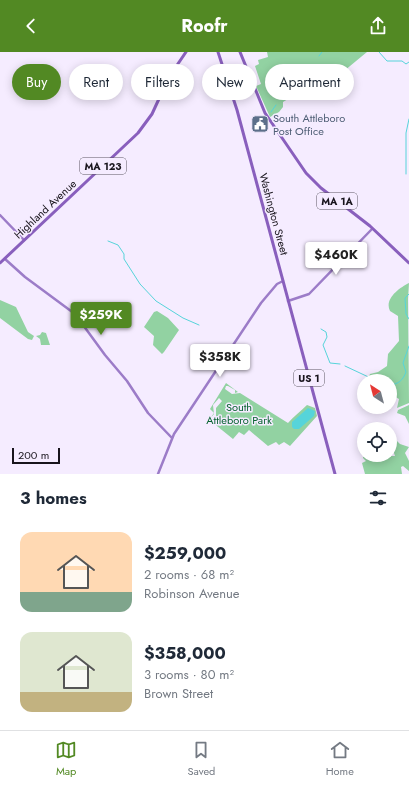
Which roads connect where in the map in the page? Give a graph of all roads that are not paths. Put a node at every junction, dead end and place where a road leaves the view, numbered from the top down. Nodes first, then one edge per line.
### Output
1 (186, 52) edge
2 (218, 52) edge
3 (240, 52) edge
4 (0, 215) edge
5 (372, 229) junction
6 (24, 240) junction
7 (400, 253) junction
8 (5, 259) junction
9 (409, 260) edge
10 (0, 263) edge
11 (409, 263) edge
12 (283, 281) junction
13 (288, 301) junction
14 (172, 438) junction
15 (158, 474) edge
16 (335, 474) edge

1 - 6 main road, Highland Avenue / MA 123
2 - 12 main road, Washington Street / US 1
3 - 5 main road, MA 1A
4 - 6 street
5 - 7 main road, MA 1A
5 - 13 street
6 - 8 main road, Highland Avenue / MA 123
7 - 9 main road, MA 1A
7 - 11 main road, MA 1A
8 - 10 main road, Highland Avenue / MA 123
8 - 14 street
12 - 13 main road, Washington Street / US 1
12 - 14 street
13 - 16 main road, Washington Street / US 1
14 - 15 street

